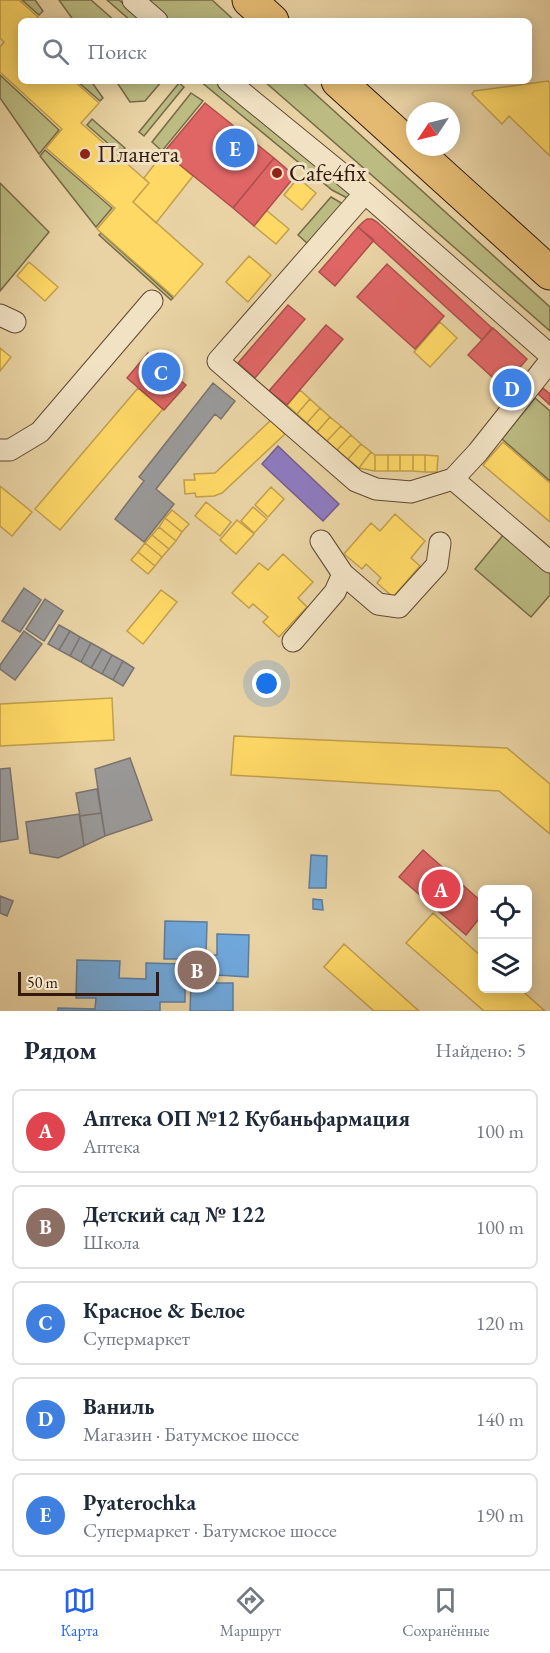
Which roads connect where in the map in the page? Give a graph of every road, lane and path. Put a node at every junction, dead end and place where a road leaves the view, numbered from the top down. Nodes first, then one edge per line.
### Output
1 (133, 0) edge
2 (249, 0) edge
3 (154, 18) edge
4 (269, 18) edge
5 (232, 84) edge
6 (341, 84) edge
7 (365, 194) junction
8 (550, 273) edge
9 (152, 301) dead end
10 (550, 355) edge
11 (550, 361) edge
12 (0, 450) edge
13 (453, 479) junction
14 (321, 541) dead end
15 (440, 543) dead end
16 (550, 562) edge
17 (343, 574) junction
18 (293, 641) dead end

1 - 3 street
2 - 4 highway
5 - 7 street
6 - 8 highway
7 - 10 street
7 - 13 street
9 - 12 street
11 - 13 street
13 - 16 street
14 - 17 street
15 - 17 street
17 - 18 street

